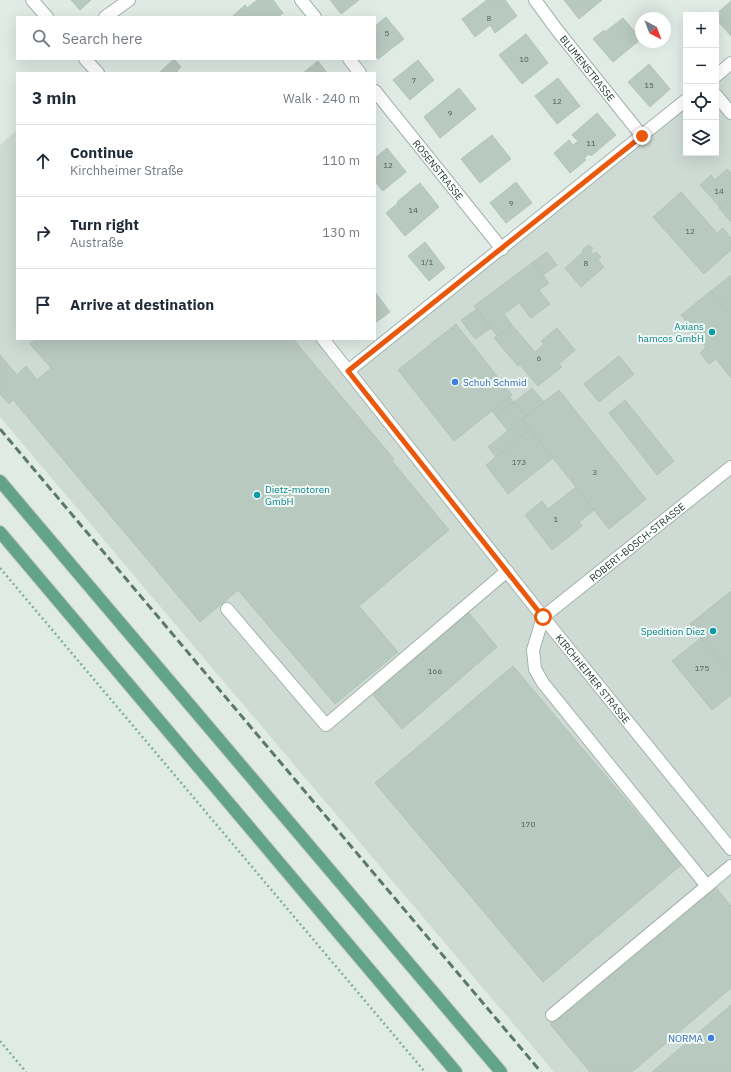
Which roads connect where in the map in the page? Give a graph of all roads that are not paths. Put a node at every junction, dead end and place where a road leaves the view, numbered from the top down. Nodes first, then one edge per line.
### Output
1 (32, 0) edge
2 (129, 0) edge
3 (301, 0) edge
4 (535, 0) edge
5 (46, 16) edge
6 (106, 16) edge
7 (314, 16) edge
8 (87, 60) edge
9 (350, 60) edge
10 (731, 63) edge
11 (97, 72) edge
12 (359, 72) edge
13 (719, 73) edge
14 (376, 92) edge
15 (719, 99) edge
16 (683, 102) edge
17 (731, 113) edge
18 (642, 136) junction
19 (502, 248) junction
20 (324, 340) edge
21 (348, 371) junction
22 (731, 467) edge
23 (0, 481) edge
24 (0, 532) edge
25 (507, 571) junction
26 (228, 609) dead end
27 (543, 617) junction
28 (731, 849) edge
29 (731, 866) edge
30 (707, 886) junction
31 (552, 1015) dead end
32 (456, 1072) edge
33 (501, 1072) edge

1 - 5 street
2 - 6 street
3 - 7 street
4 - 18 street, BLUMENSTRASSE
8 - 11 street
9 - 12 street
10 - 13 street
14 - 19 street, ROSENSTRASSE
15 - 17 street
16 - 18 street
18 - 19 street
19 - 21 street
20 - 21 street, KIRCHHEIMER STRASSE
21 - 25 street, KIRCHHEIMER STRASSE
22 - 27 street, ROBERT-BOSCH-STRASSE
23 - 33 main road
24 - 32 main road
25 - 26 street
25 - 27 street, KIRCHHEIMER STRASSE
27 - 28 street, KIRCHHEIMER STRASSE
27 - 30 street
29 - 30 street
30 - 31 street

